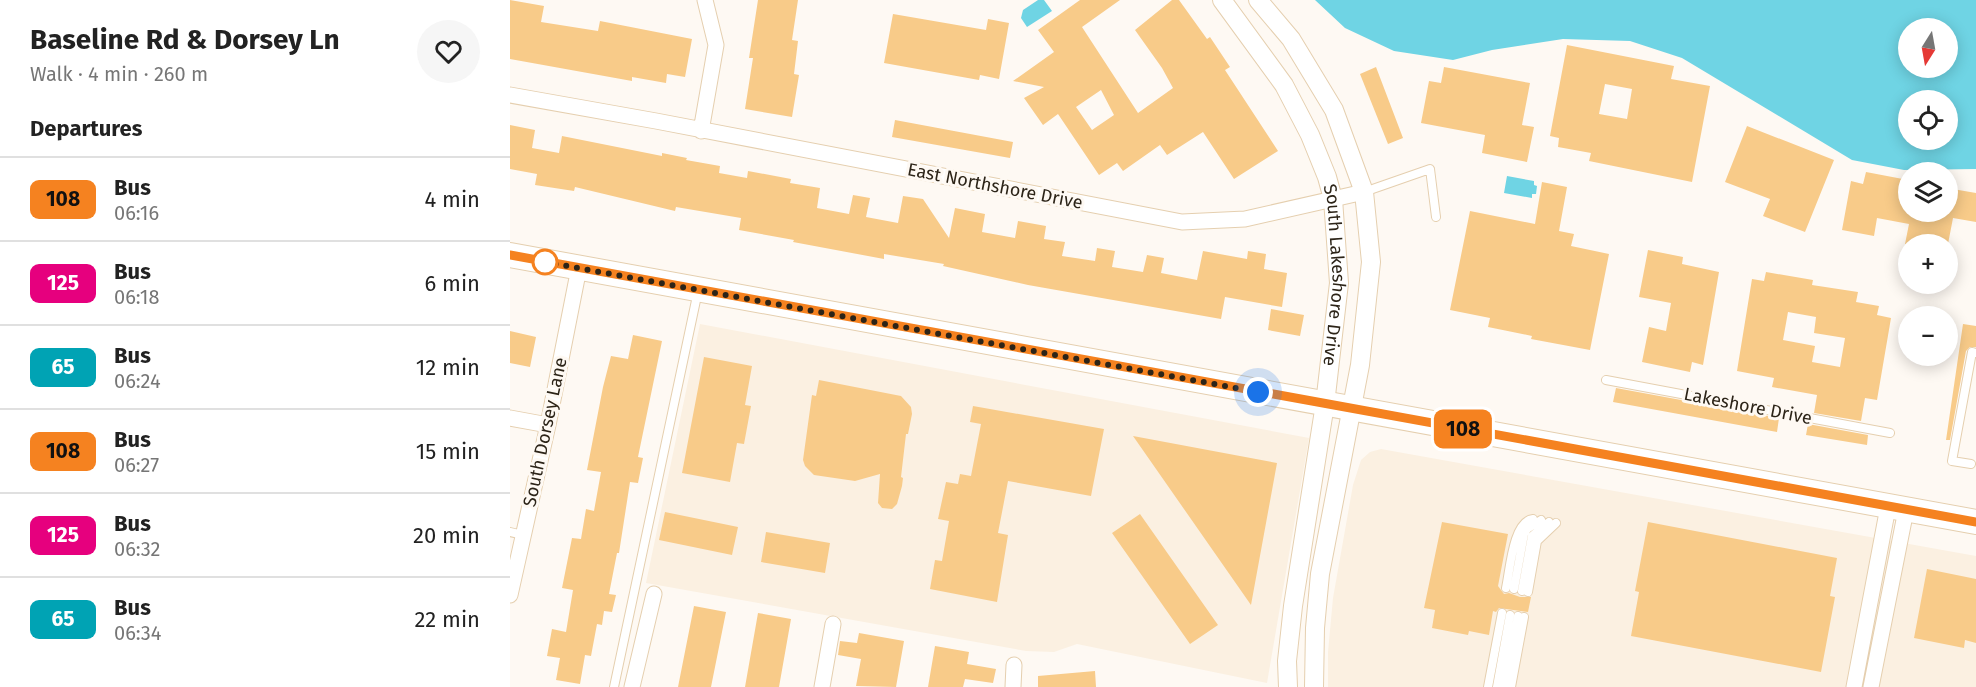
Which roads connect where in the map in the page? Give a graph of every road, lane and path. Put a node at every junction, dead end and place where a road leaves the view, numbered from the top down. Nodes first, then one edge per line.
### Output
1 (705, 0) edge
2 (1222, 0) edge
3 (1258, 0) edge
4 (510, 95) edge
5 (701, 131) junction
6 (1364, 192) junction
7 (1333, 199) junction
8 (1436, 217) dead end
9 (510, 255) edge
10 (579, 268) junction
11 (698, 290) junction
12 (1976, 353) edge
13 (1606, 380) dead end
14 (1325, 404) junction
15 (1351, 409) junction
16 (510, 418) edge
17 (548, 425) junction
18 (1890, 432) dead end
19 (1971, 464) dead end
20 (1897, 508) junction
21 (1545, 521) joint
22 (1976, 522) edge
23 (517, 533) edge
24 (654, 594) dead end
25 (510, 595) edge
26 (1513, 615) junction
27 (833, 624) dead end
28 (1014, 665) dead end
29 (614, 687) edge
30 (632, 687) edge
31 (822, 687) edge
32 (1013, 687) edge
33 (1288, 687) edge
34 (1314, 687) edge
35 (1488, 687) edge
36 (1497, 687) edge
37 (1505, 687) edge
38 (1511, 687) edge
39 (1854, 687) edge
40 (1871, 687) edge

1 - 5 street
2 - 7 street, South Lakeshore Drive
3 - 6 street, South Lakeshore Drive
4 - 5 street, East Northshore Drive
5 - 7 street, East Northshore Drive
6 - 7 street, East Northshore Drive
6 - 8 lane, East Northshore Drive
6 - 15 street, South Lakeshore Drive
7 - 14 street, South Lakeshore Drive
9 - 10 main road
10 - 11 main road
10 - 17 street, South Dorsey Lane
11 - 14 main road
11 - 29 lane
12 - 19 lane
13 - 18 lane, Lakeshore Drive
14 - 15 main road
14 - 33 street, South Lakeshore Drive
15 - 20 main road
15 - 34 street, South Lakeshore Drive
16 - 17 street
17 - 23 street, South Dorsey Lane
20 - 22 main road
20 - 39 street
20 - 40 street
21 - 21 lane
23 - 25 street, South Dorsey Lane
24 - 30 street
26 - 35 lane
26 - 36 lane
26 - 37 lane
26 - 38 lane
27 - 31 street
28 - 32 street

